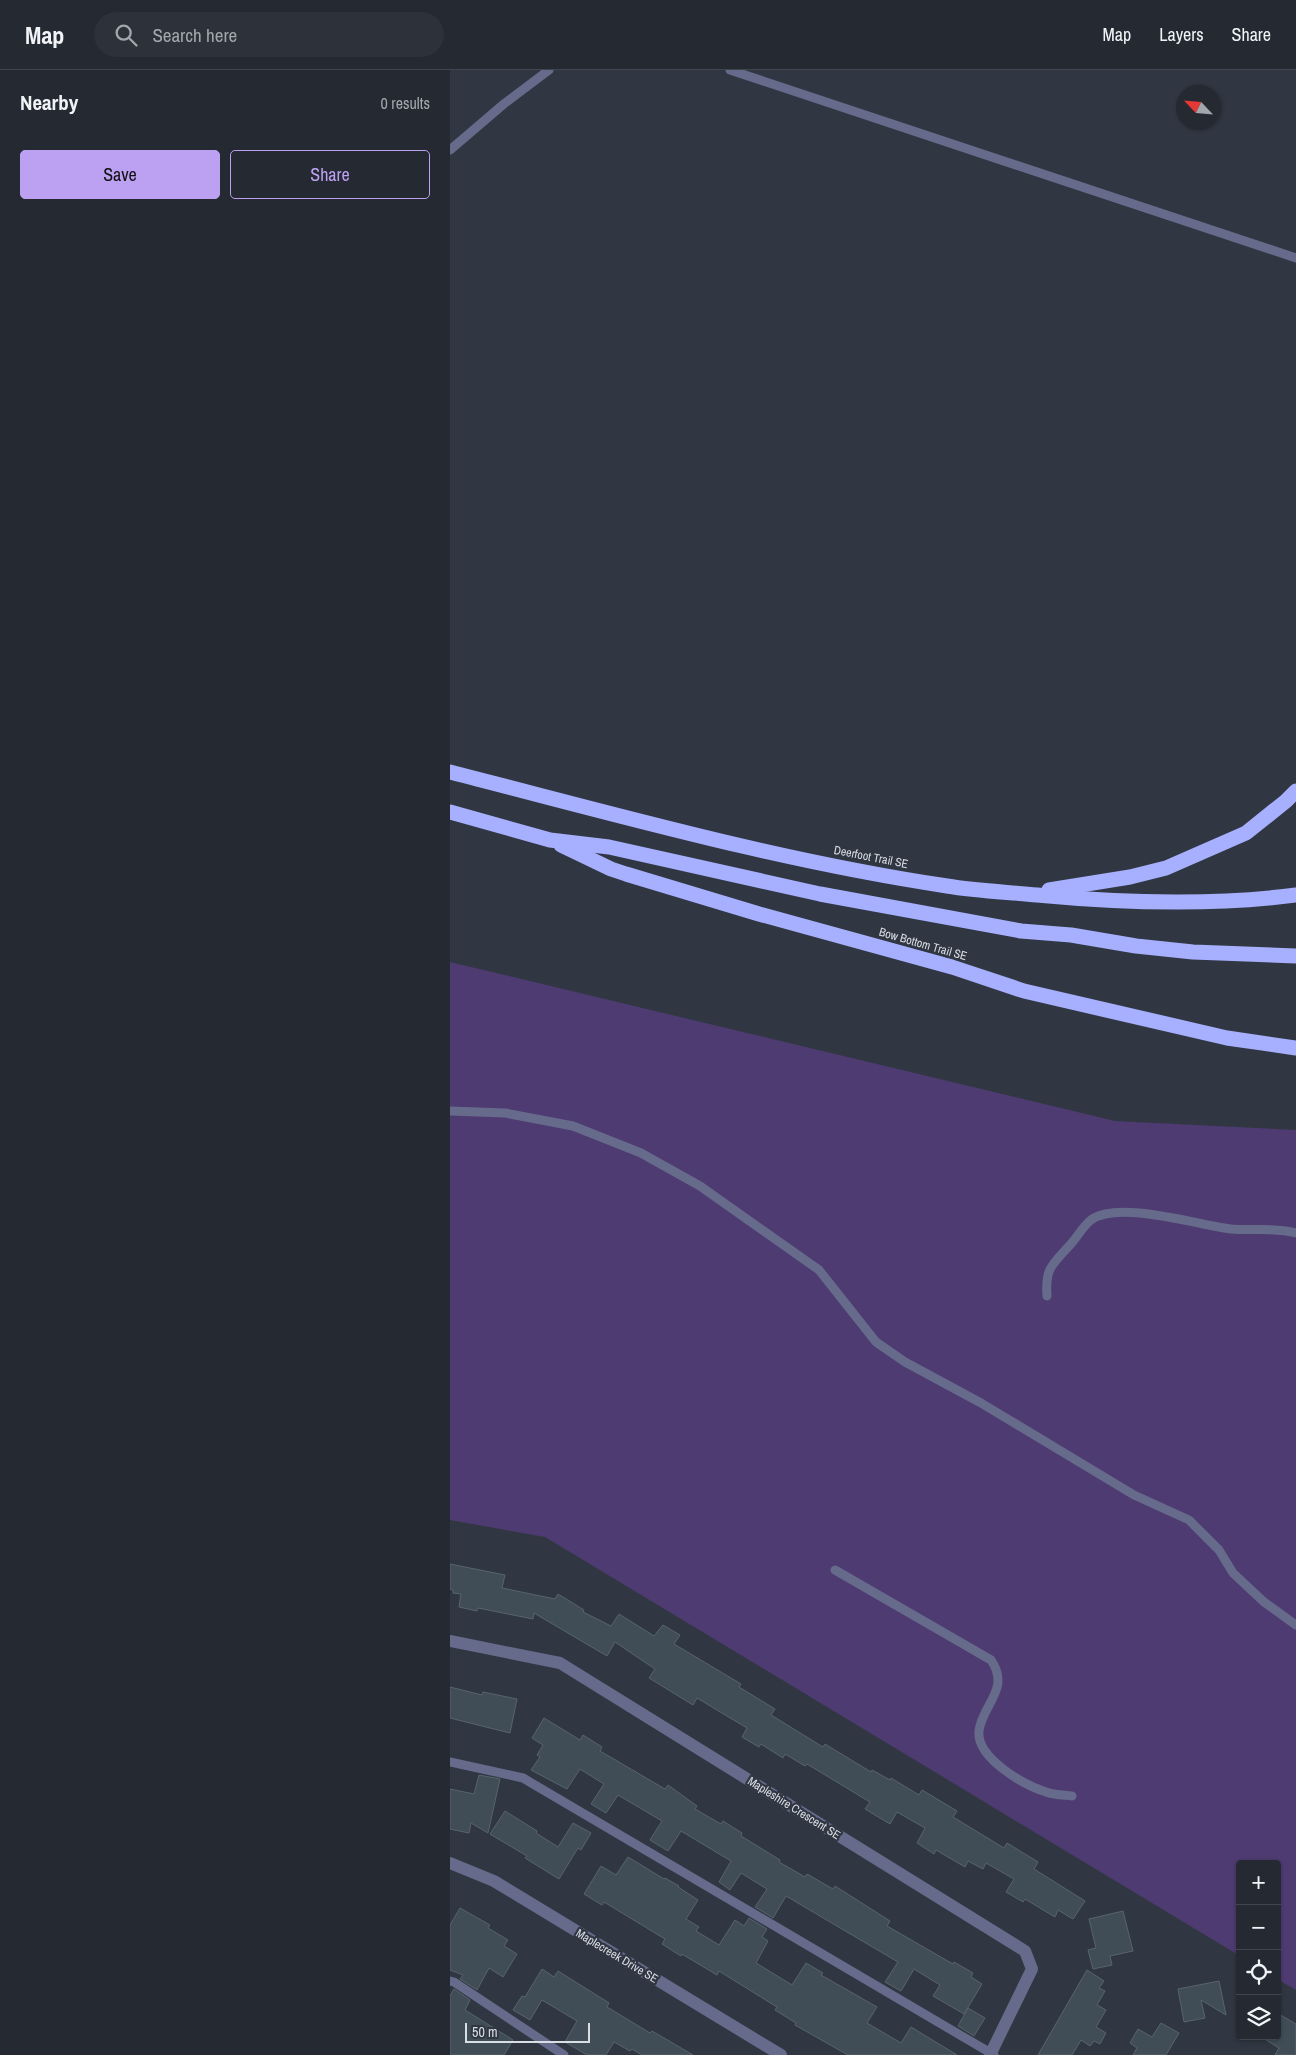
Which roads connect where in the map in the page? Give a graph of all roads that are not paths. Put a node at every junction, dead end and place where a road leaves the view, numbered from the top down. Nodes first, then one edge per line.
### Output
1 (549, 70) edge
2 (730, 70) edge
3 (450, 150) edge
4 (1296, 258) edge
5 (450, 772) edge
6 (1296, 791) edge
7 (450, 812) edge
8 (550, 840) junction
9 (1028, 894) junction
10 (1296, 894) edge
11 (1296, 956) edge
12 (1296, 1048) edge
13 (450, 1111) edge
14 (1296, 1233) edge
15 (1047, 1296) dead end
16 (835, 1570) dead end
17 (1296, 1626) edge
18 (450, 1641) edge
19 (450, 1762) edge
20 (1072, 1796) dead end
21 (450, 1863) edge
22 (450, 1981) edge
23 (992, 2054) edge
24 (564, 2055) edge
25 (781, 2055) edge

1 - 3 lane
2 - 4 lane
5 - 9 highway, Deerfoot Trail SE
6 - 9 highway
7 - 8 highway
8 - 11 highway
8 - 12 highway, Bow Bottom Trail SE
9 - 10 highway, Deerfoot Trail SE
13 - 17 lane
14 - 15 lane
16 - 20 lane
18 - 23 street, Mapleshire Crescent SE
19 - 23 lane
21 - 25 street, Maplecreek Drive SE
22 - 24 lane

